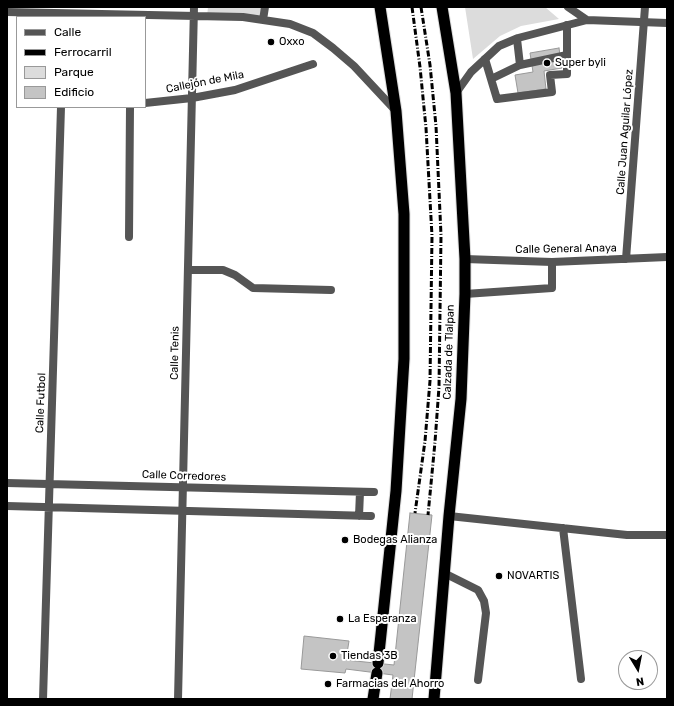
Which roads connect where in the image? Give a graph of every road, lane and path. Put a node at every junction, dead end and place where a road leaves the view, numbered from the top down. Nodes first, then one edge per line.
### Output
1 (194, 7) edge
2 (265, 7) edge
3 (380, 7) edge
4 (442, 7) edge
5 (568, 7) edge
6 (645, 7) edge
7 (7, 12) edge
8 (64, 12) edge
9 (194, 16) junction
10 (263, 20) junction
11 (587, 20) junction
12 (644, 22) junction
13 (667, 23) edge
14 (567, 25) junction
15 (517, 39) junction
16 (567, 55) junction
17 (485, 60) junction
18 (313, 64) dead end
19 (520, 65) junction
20 (491, 79) junction
21 (456, 93) junction
22 (192, 98) junction
23 (146, 103) edge
24 (61, 108) edge
25 (130, 108) edge
26 (396, 111) junction
27 (129, 237) dead end
28 (667, 257) edge
29 (465, 259) junction
30 (626, 259) junction
31 (552, 262) junction
32 (188, 270) junction
33 (331, 290) dead end
34 (465, 294) junction
35 (7, 483) edge
36 (50, 484) junction
37 (183, 487) junction
38 (360, 492) junction
39 (374, 492) dead end
40 (7, 506) edge
41 (49, 507) junction
42 (182, 511) junction
43 (359, 516) junction
44 (371, 516) dead end
45 (449, 516) junction
46 (563, 528) junction
47 (667, 535) edge
48 (444, 572) junction
49 (581, 679) dead end
50 (478, 680) dead end
51 (43, 699) edge
52 (178, 699) edge
53 (373, 699) edge
54 (434, 699) edge

1 - 9 street, Calle Tenis
2 - 10 street
3 - 26 highway
4 - 21 highway, Calzada de Tlalpan
5 - 11 street
6 - 12 street, Calle Juan Aguilar López
7 - 8 street
8 - 9 street
9 - 10 street
9 - 22 street, Calle Tenis
10 - 26 street
11 - 12 street
11 - 14 street
12 - 13 street
12 - 30 street, Calle Juan Aguilar López
14 - 15 street
14 - 16 street
15 - 17 street
15 - 19 street
16 - 19 street
16 - 20 street
17 - 20 street
17 - 21 street
18 - 22 street, Callejón de Mila
19 - 20 street
21 - 29 highway, Calzada de Tlalpan
22 - 23 street, Callejón de Mila
22 - 32 street, Calle Tenis
24 - 36 street, Calle Futbol
25 - 27 street
26 - 53 highway
28 - 30 street, Calle General Anaya
29 - 31 street, Calle General Anaya
29 - 34 highway, Calzada de Tlalpan
30 - 31 street, Calle General Anaya
31 - 34 street
32 - 33 street
32 - 37 street, Calle Tenis
34 - 45 highway, Calzada de Tlalpan
35 - 36 street, Calle Corredores
36 - 37 street, Calle Corredores
36 - 41 street, Calle Futbol
37 - 38 street, Calle Corredores
37 - 42 street, Calle Tenis
38 - 39 street, Calle Corredores
38 - 43 street
40 - 41 street
41 - 42 street
41 - 51 street, Calle Futbol
42 - 43 street
42 - 52 street, Calle Tenis
43 - 44 street
45 - 46 street
45 - 48 highway, Calzada de Tlalpan
46 - 47 street
46 - 49 street
48 - 50 street
48 - 54 highway, Calzada de Tlalpan

